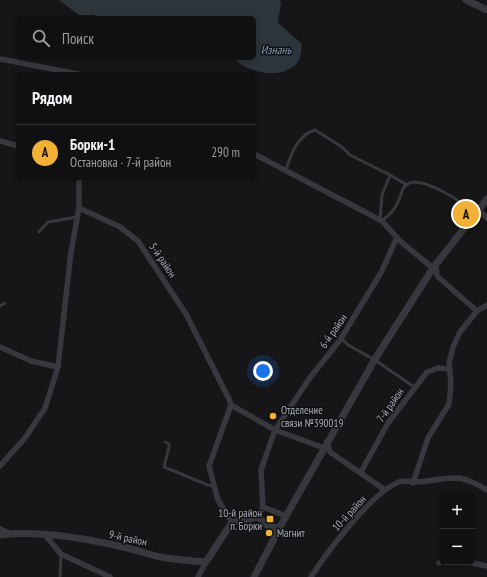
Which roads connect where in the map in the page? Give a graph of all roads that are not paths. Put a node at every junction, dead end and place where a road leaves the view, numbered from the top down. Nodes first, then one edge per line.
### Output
1 (466, 0) edge
2 (487, 10) edge
3 (0, 59) edge
4 (68, 72) edge
5 (0, 141) edge
6 (16, 145) edge
7 (256, 155) edge
8 (286, 171) junction
9 (390, 175) junction
10 (79, 180) edge
11 (407, 185) junction
12 (487, 199) edge
13 (79, 208) junction
14 (477, 212) junction
15 (77, 217) junction
16 (487, 218) edge
17 (381, 220) junction
18 (39, 232) dead end
19 (397, 237) junction
20 (434, 267) junction
21 (5, 303) dead end
22 (487, 305) edge
23 (0, 306) edge
24 (477, 311) junction
25 (342, 338) junction
26 (0, 347) edge
27 (375, 360) junction
28 (58, 367) junction
29 (450, 369) junction
30 (414, 387) junction
31 (231, 405) junction
32 (275, 430) junction
33 (165, 442) dead end
34 (325, 445) junction
35 (0, 466) edge
36 (361, 472) junction
37 (413, 483) junction
38 (214, 486) junction
39 (386, 490) junction
40 (487, 490) edge
41 (263, 507) junction
42 (286, 516) junction
43 (258, 517) junction
44 (232, 522) junction
45 (0, 529) edge
46 (280, 529) junction
47 (11, 534) junction
48 (0, 535) edge
49 (45, 535) junction
50 (61, 554) junction
51 (206, 562) junction
52 (475, 564) edge
53 (487, 566) edge
54 (60, 577) edge
55 (110, 577) edge
56 (198, 577) edge
57 (254, 577) edge
58 (311, 577) edge

1 - 2 street
3 - 4 street
5 - 6 street
7 - 8 street
8 - 9 lane
8 - 17 street
9 - 11 lane
9 - 17 lane
10 - 13 street
11 - 14 lane
11 - 17 lane
12 - 14 street
13 - 15 street
13 - 31 street, 5-й район
14 - 16 street
14 - 20 street
15 - 18 lane
15 - 28 street
17 - 19 street
19 - 20 street
19 - 25 street, 6-й район
20 - 24 street
20 - 27 street
21 - 23 lane
22 - 24 street
24 - 29 street
25 - 27 lane
25 - 32 street, 6-й район
26 - 28 street
27 - 30 lane
27 - 34 street
28 - 35 street
29 - 30 street, 7-й район
29 - 37 street
30 - 36 street, 7-й район
31 - 32 street
31 - 38 street
32 - 34 street
32 - 41 street, 6-й район
33 - 38 lane
34 - 36 street
34 - 42 street
36 - 39 street
37 - 39 street, 10-й район
37 - 40 street, 10-й район
38 - 44 street
39 - 58 street, 10-й район
41 - 42 street
41 - 43 street
42 - 46 street
43 - 44 street
43 - 46 street
44 - 51 street
45 - 47 street
46 - 57 street
47 - 48 street, 9-й район
47 - 49 street, 9-й район
49 - 50 street
49 - 51 street, 9-й район
50 - 54 lane
50 - 55 street
51 - 56 street
52 - 53 street

